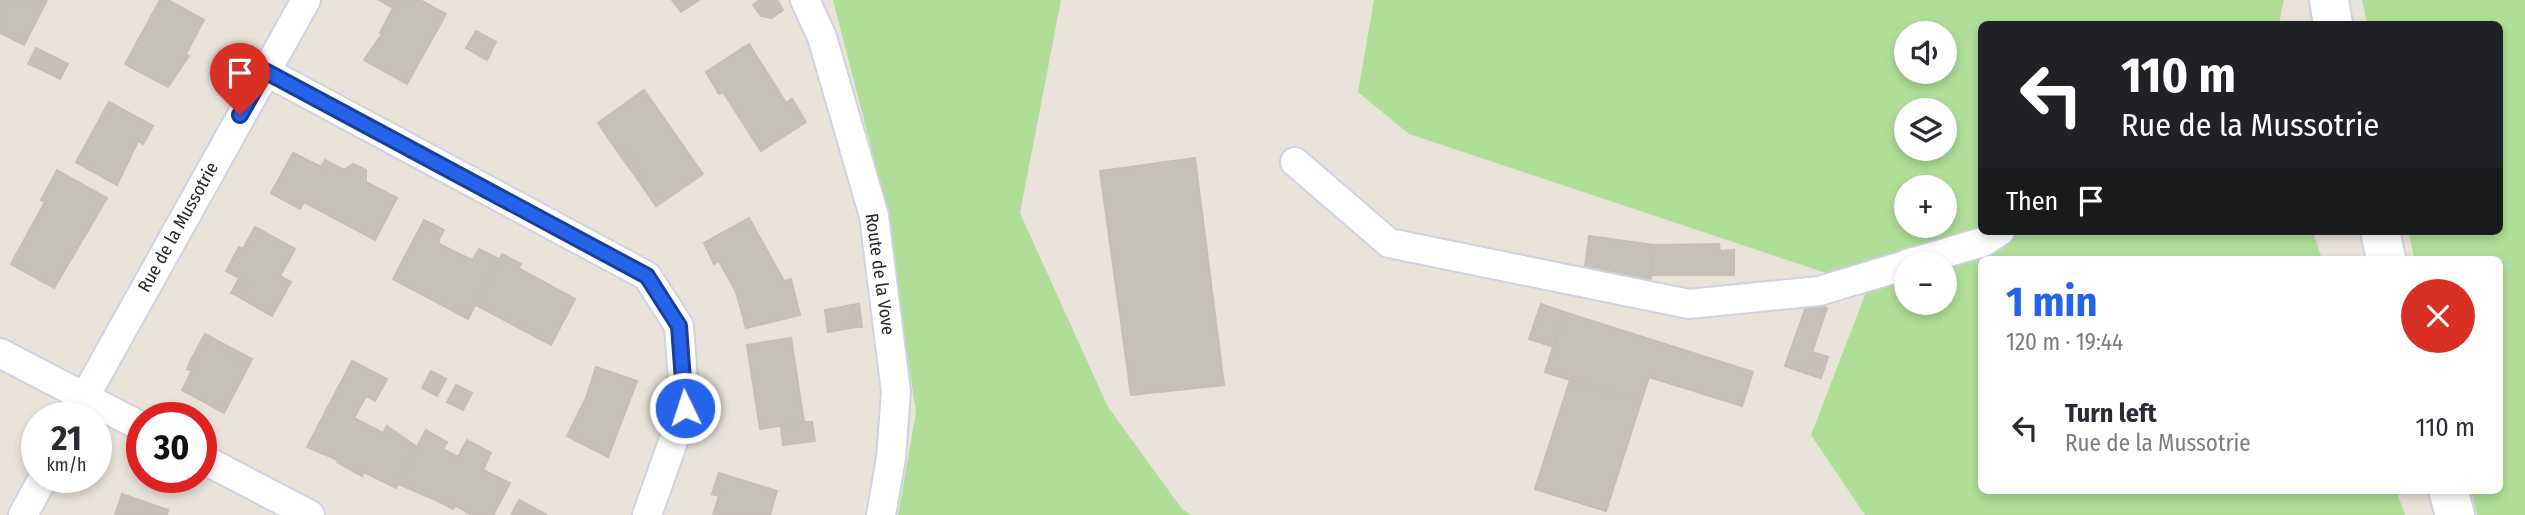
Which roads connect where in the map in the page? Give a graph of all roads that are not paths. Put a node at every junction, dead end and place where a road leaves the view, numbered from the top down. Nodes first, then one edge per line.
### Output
1 (306, 0) edge
2 (804, 0) edge
3 (2329, 0) edge
4 (2332, 21) edge
5 (265, 71) junction
6 (1295, 162) dead end
7 (1994, 235) edge
8 (2381, 235) edge
9 (1950, 252) edge
10 (2385, 256) edge
11 (1894, 269) edge
12 (0, 353) edge
13 (73, 402) edge
14 (83, 402) edge
15 (217, 466) edge
16 (35, 493) edge
17 (2449, 494) edge
18 (23, 515) edge
19 (310, 515) edge
20 (647, 515) edge
21 (881, 515) edge
22 (2455, 515) edge

1 - 5 street, Rue de la Mussotrie
2 - 21 street, Route de la Vove
3 - 4 street
5 - 14 street, Rue de la Mussotrie
5 - 20 street
6 - 11 street
7 - 9 street
8 - 10 street
12 - 13 street
15 - 19 street
16 - 18 street
17 - 22 street

